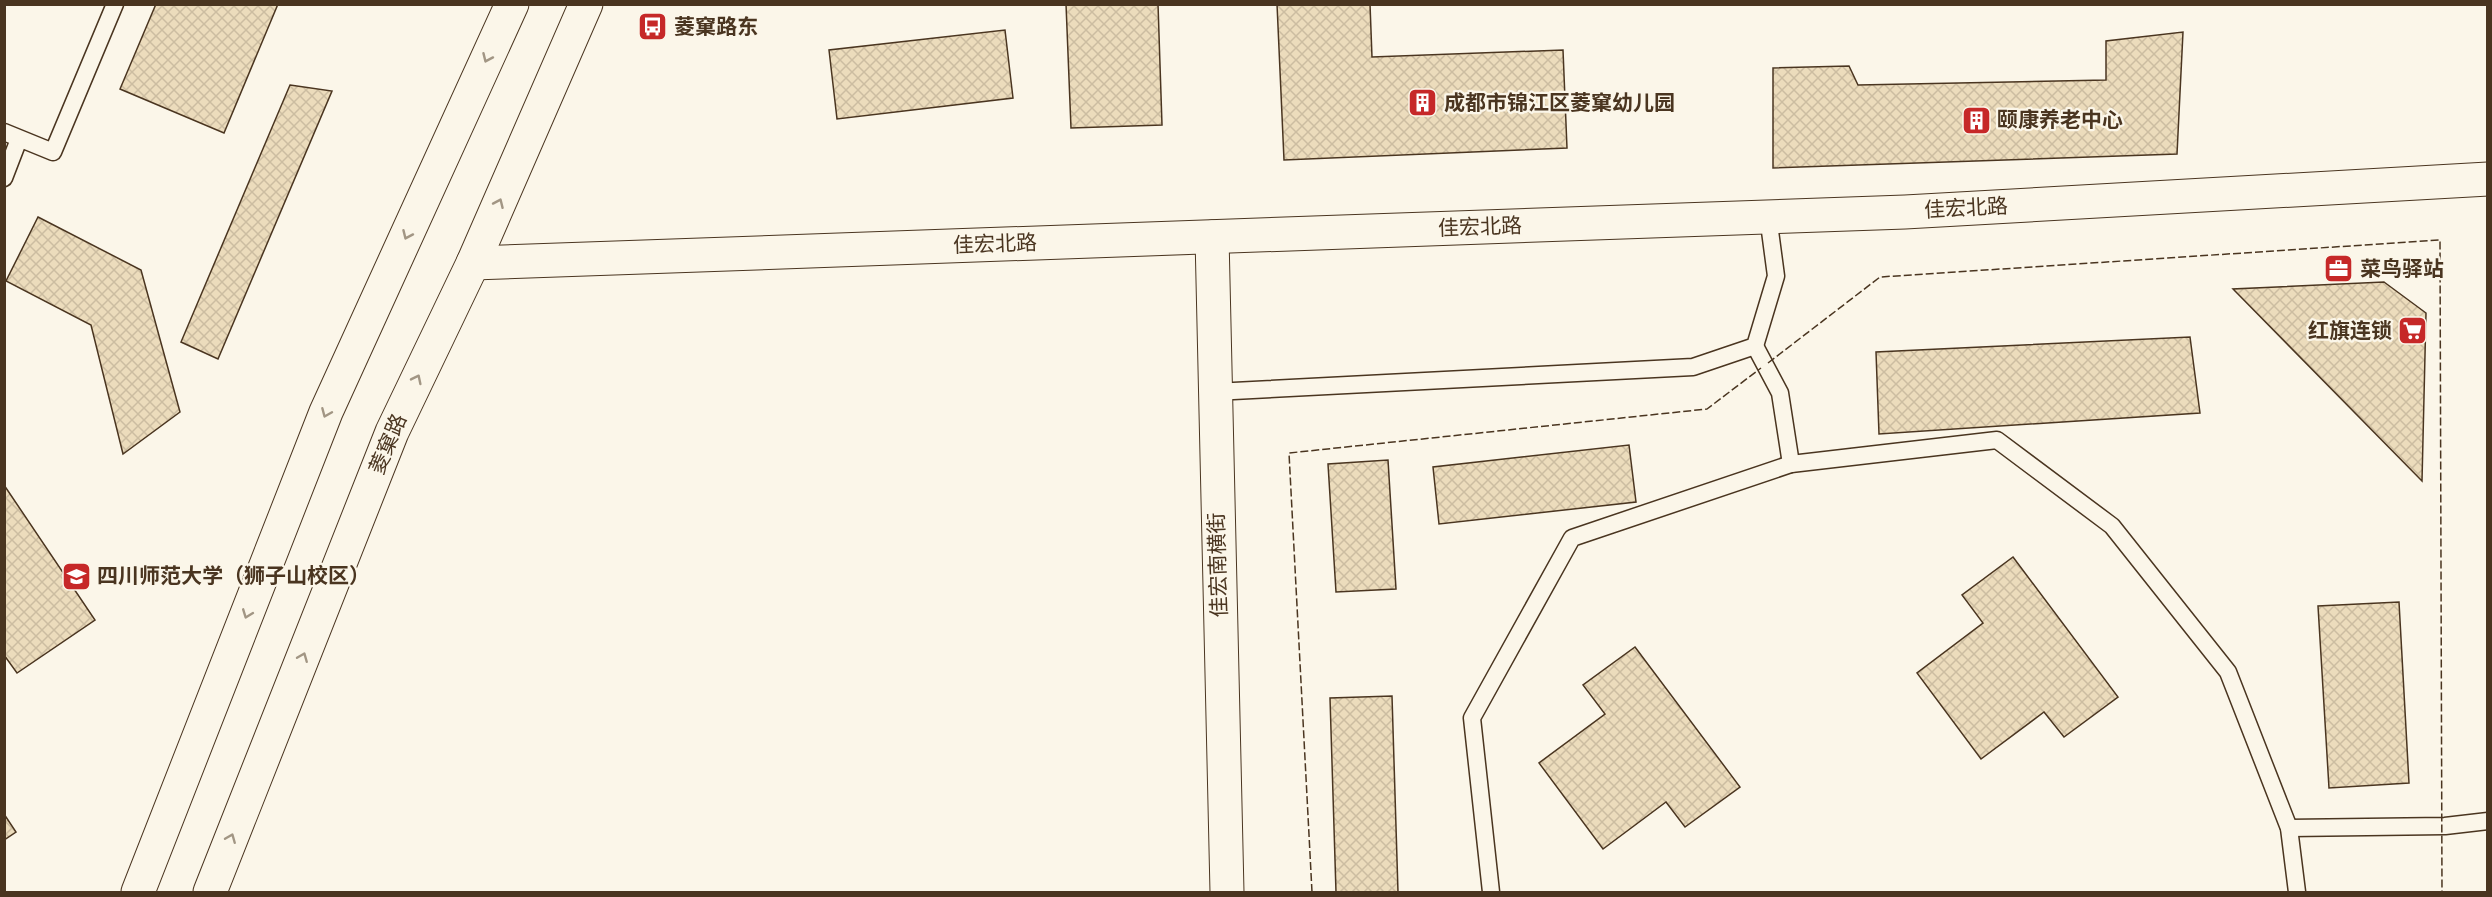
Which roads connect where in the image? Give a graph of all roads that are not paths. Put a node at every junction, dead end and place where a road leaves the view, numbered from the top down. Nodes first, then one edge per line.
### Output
1 (115, 4) edge
2 (512, 4) edge
3 (586, 4) edge
4 (12, 135) edge
5 (4, 178) edge
6 (2487, 179) edge
7 (1768, 216) junction
8 (1212, 237) junction
9 (473, 264) junction
10 (1755, 346) junction
11 (1214, 392) junction
12 (1791, 464) junction
13 (2487, 821) edge
14 (2289, 828) junction
15 (138, 892) edge
16 (210, 892) edge
17 (1227, 892) edge
18 (1491, 892) edge
19 (2297, 892) edge

1 - 4 lane
2 -> 15 street
9 -> 3 street, 菱窠路
4 - 5 lane
6 - 7 street, 佳宏北路
7 - 8 street, 佳宏北路
7 - 10 lane
8 - 9 street, 佳宏北路
8 - 11 street, 佳宏南横街
16 -> 9 street, 菱窠路
10 - 11 lane
10 - 12 lane
11 - 17 street, 佳宏南横街
12 - 14 lane
12 - 18 lane
13 - 14 lane
14 - 19 lane

